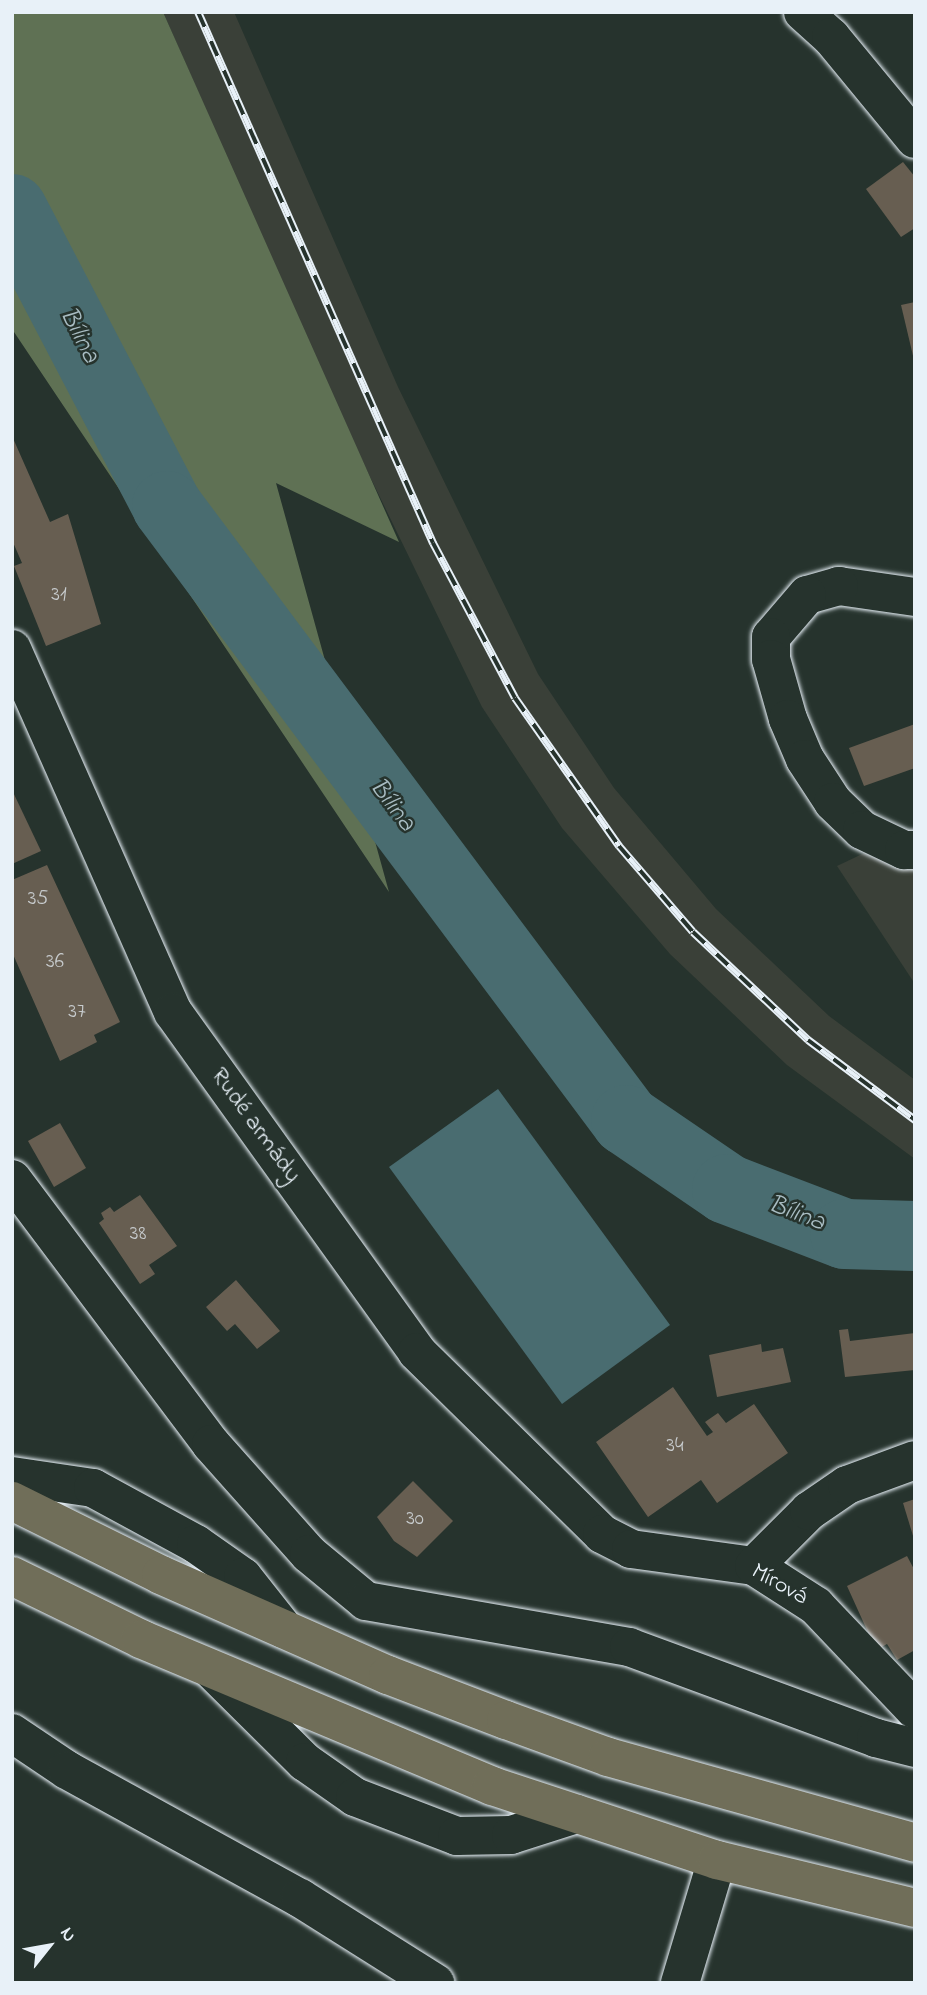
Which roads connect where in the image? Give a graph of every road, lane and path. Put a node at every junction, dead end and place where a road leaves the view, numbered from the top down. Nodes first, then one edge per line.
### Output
1 (803, 12) edge
2 (915, 139) edge
3 (915, 597) edge
4 (12, 649) edge
5 (915, 850) edge
6 (12, 1179) edge
7 (915, 1460) edge
8 (12, 1476) edge
9 (12, 1501) edge
10 (602, 1534) joint
11 (754, 1566) junction
12 (12, 1576) edge
13 (284, 1629) junction
14 (212, 1670) junction
15 (915, 1710) edge
16 (12, 1733) edge
17 (915, 1748) edge
18 (577, 1814) junction
19 (915, 1843) edge
20 (717, 1860) junction
21 (915, 1908) edge
22 (435, 1983) edge
23 (680, 1983) edge

1 - 2 street
3 - 5 street
4 - 10 street, Rudé armády
6 - 17 street
7 - 11 street
8 - 13 street
9 - 13 highway
10 - 11 street, Mírová
11 - 15 street, Mírová
12 - 14 highway
13 - 19 highway
14 - 18 highway
14 - 18 street
16 - 22 street
18 - 20 highway
20 - 21 highway
20 - 23 street

